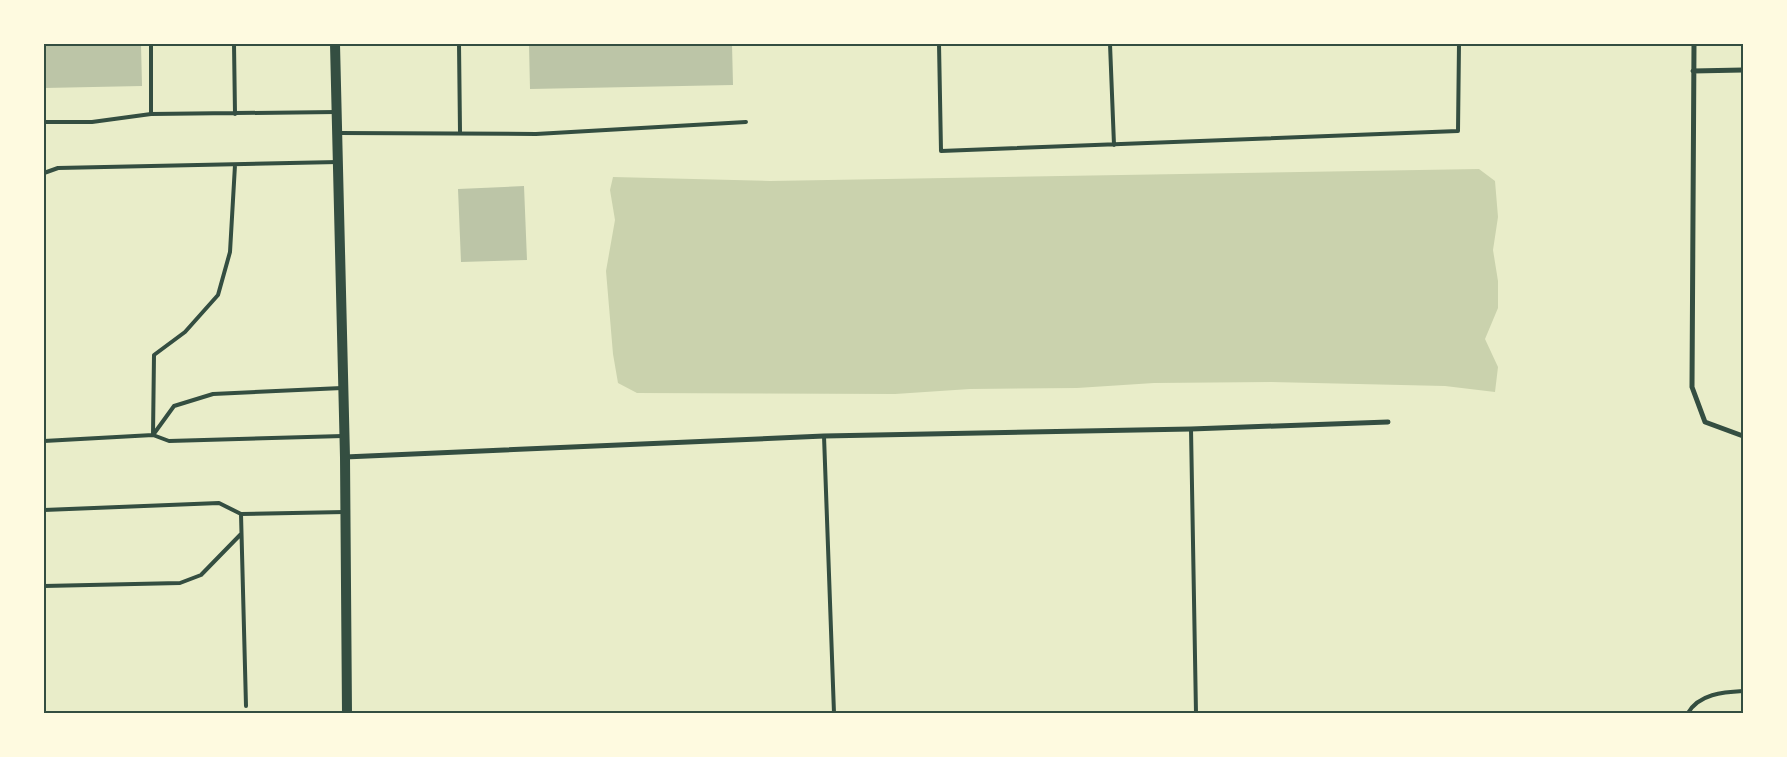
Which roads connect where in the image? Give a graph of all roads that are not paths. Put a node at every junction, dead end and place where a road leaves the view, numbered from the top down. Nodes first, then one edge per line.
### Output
1 (151, 44) edge
2 (234, 44) edge
3 (335, 44) edge
4 (459, 44) edge
5 (939, 44) edge
6 (1110, 44) edge
7 (1459, 44) edge
8 (1694, 44) edge
9 (1743, 70) edge
10 (1693, 71) junction
11 (336, 112) junction
12 (151, 114) junction
13 (235, 114) junction
14 (44, 122) edge
15 (746, 122) dead end
16 (460, 132) junction
17 (337, 133) junction
18 (1114, 144) junction
19 (338, 162) junction
20 (235, 164) junction
21 (44, 173) edge
22 (343, 388) junction
23 (1388, 422) dead end
24 (1191, 429) junction
25 (153, 435) junction
26 (344, 436) junction
27 (824, 436) junction
28 (1743, 436) edge
29 (44, 441) edge
30 (345, 457) junction
31 (44, 510) edge
32 (345, 512) junction
33 (241, 514) junction
34 (241, 534) junction
35 (44, 586) edge
36 (1743, 691) edge
37 (246, 706) dead end
38 (347, 713) edge
39 (834, 713) edge
40 (1196, 713) edge
41 (1688, 713) edge

1 - 12 lane
2 - 13 lane
3 - 11 main road
4 - 16 lane
5 - 18 lane
6 - 18 lane
7 - 18 lane
8 - 10 street
9 - 10 street
10 - 28 street
11 - 13 lane
11 - 17 main road
12 - 13 lane
12 - 14 lane
15 - 16 lane
16 - 17 lane
17 - 19 main road
19 - 20 lane
19 - 22 main road
20 - 21 lane
20 - 25 lane
22 - 25 lane
22 - 26 main road
23 - 24 street
24 - 27 street
24 - 40 lane
25 - 26 lane
25 - 29 lane
26 - 30 main road
27 - 30 street
27 - 39 lane
30 - 32 main road
31 - 33 lane
32 - 33 lane
32 - 38 main road
33 - 34 lane
34 - 35 lane
34 - 37 lane
36 - 41 lane

